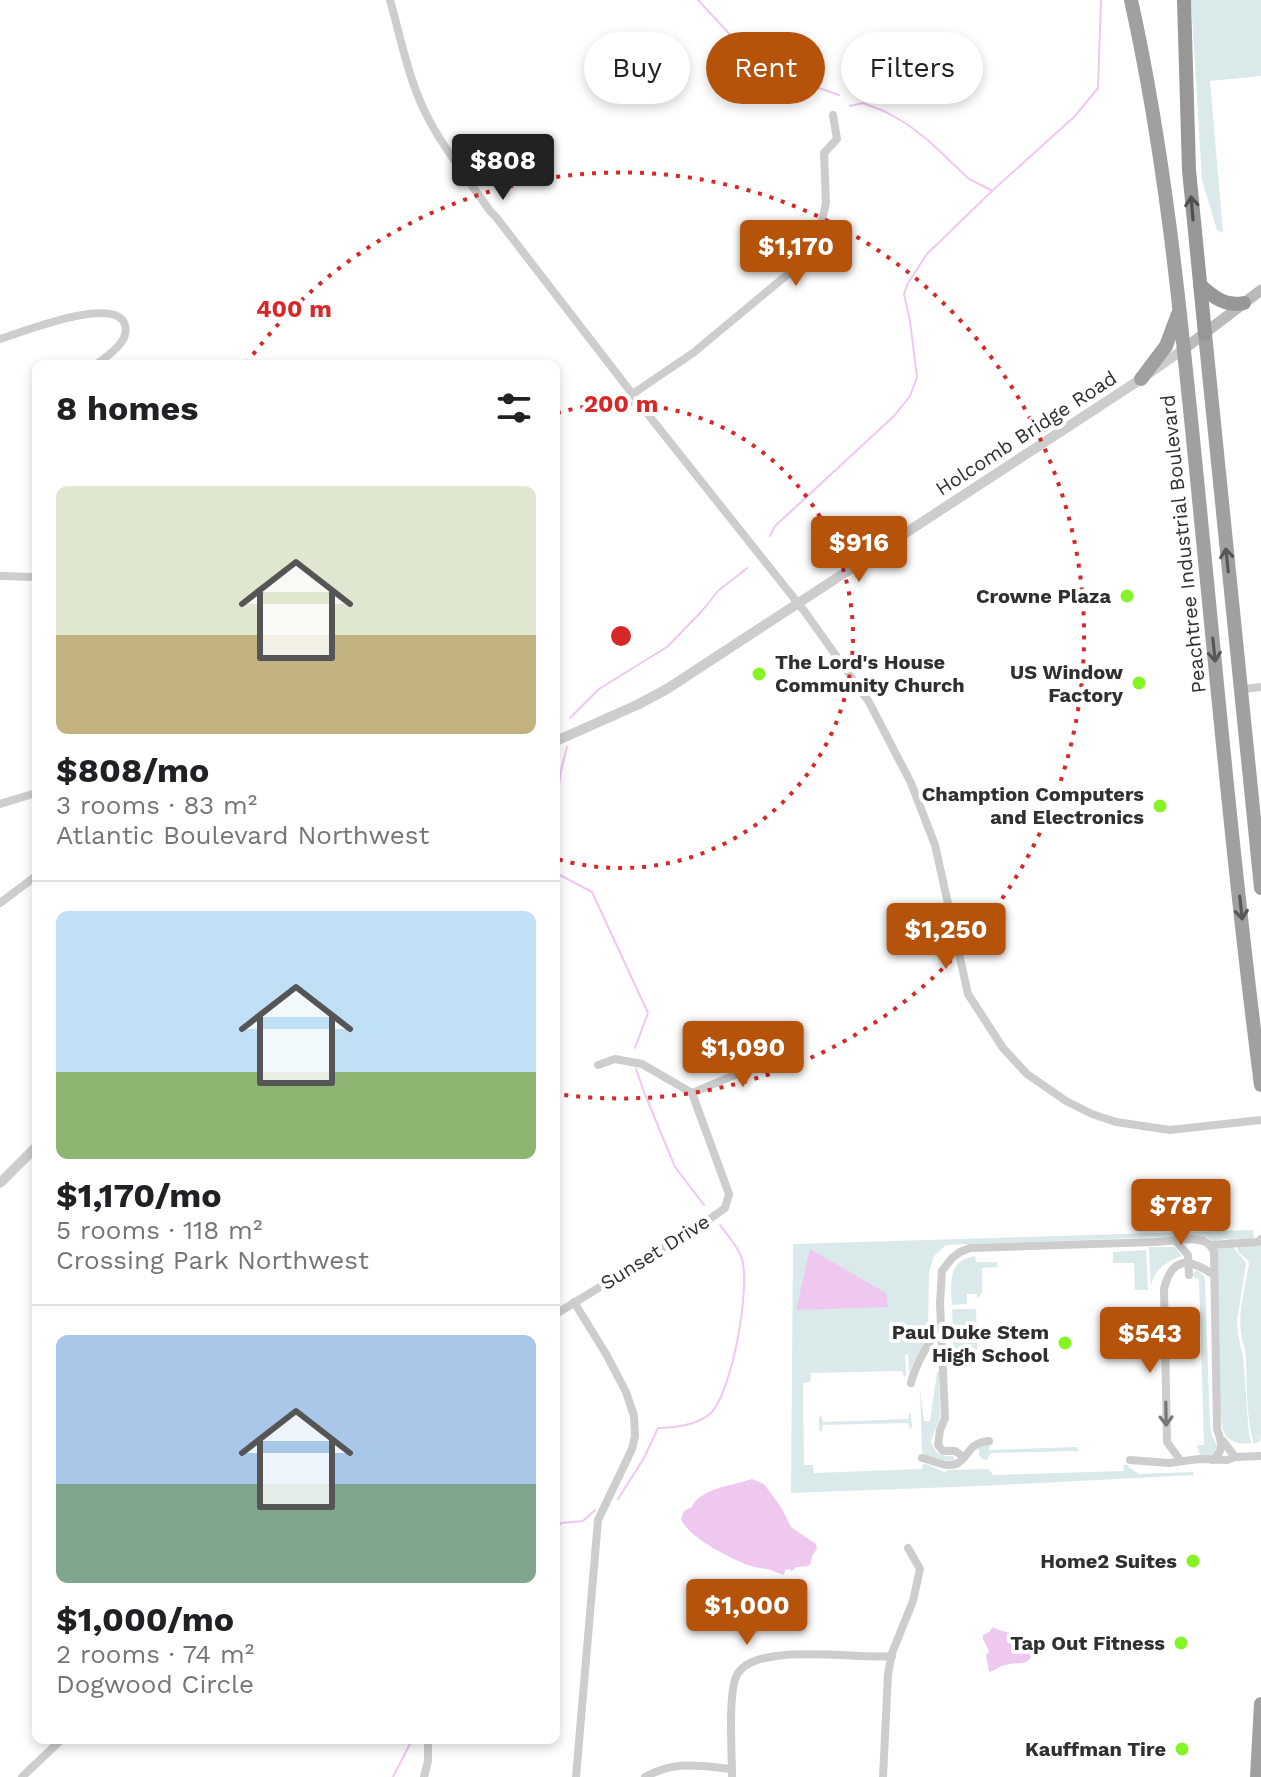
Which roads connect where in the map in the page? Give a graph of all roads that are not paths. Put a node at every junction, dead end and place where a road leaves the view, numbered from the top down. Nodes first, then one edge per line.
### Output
1 (390, 0) edge
2 (1131, 0) edge
3 (1184, 0) edge
4 (833, 115) dead end
5 (1200, 285) junction
6 (1261, 290) edge
7 (1244, 303) junction
8 (1179, 309) junction
9 (1205, 334) junction
10 (0, 339) edge
11 (1184, 349) junction
12 (102, 360) edge
13 (1141, 379) junction
14 (634, 393) junction
15 (0, 576) edge
16 (32, 577) edge
17 (798, 604) junction
18 (1261, 687) edge
19 (1242, 689) junction
20 (560, 739) edge
21 (32, 794) edge
22 (0, 804) edge
23 (32, 879) edge
24 (1261, 888) edge
25 (0, 903) edge
26 (790, 1063) dead end
27 (598, 1065) dead end
28 (1261, 1085) edge
29 (692, 1093) junction
30 (1261, 1120) edge
31 (32, 1151) edge
32 (0, 1183) edge
33 (1261, 1239) edge
34 (1175, 1240) junction
35 (1210, 1245) junction
36 (1189, 1263) junction
37 (1189, 1275) dead end
38 (1214, 1275) junction
39 (574, 1302) junction
40 (560, 1311) edge
41 (941, 1328) junction
42 (911, 1383) dead end
43 (1220, 1437) junction
44 (989, 1441) dead end
45 (1195, 1448) dead end
46 (1261, 1456) edge
47 (964, 1457) junction
48 (1235, 1457) junction
49 (922, 1458) dead end
50 (1199, 1459) junction
51 (1130, 1460) dead end
52 (1180, 1460) junction
53 (1213, 1460) junction
54 (908, 1548) dead end
55 (892, 1656) junction
56 (1261, 1704) edge
57 (57, 1744) edge
58 (428, 1744) edge
59 (732, 1773) edge
60 (22, 1777) edge
61 (424, 1777) edge
62 (576, 1777) edge
63 (645, 1777) edge
64 (883, 1777) edge
65 (1257, 1777) edge

1 - 14 street
2 - 8 highway, Peachtree Industrial Boulevard
5 -> 3 highway, Peachtree Industrial Boulevard
4 - 14 street
5 - 7 highway
5 - 9 highway, Peachtree Industrial Boulevard
6 - 7 main road, Holcomb Bridge Road
7 - 9 main road, Holcomb Bridge Road
8 - 11 highway, Peachtree Industrial Boulevard
8 - 13 highway
9 - 11 main road, Holcomb Bridge Road
19 -> 9 highway, Peachtree Industrial Boulevard
10 - 12 street
11 - 13 street, Holcomb Bridge Road
11 -> 28 highway, Peachtree Industrial Boulevard
13 - 17 street, Holcomb Bridge Road
14 - 17 street
15 - 16 street
17 - 20 street, Holcomb Bridge Road
17 - 30 street
18 - 19 street
19 - 24 highway, Peachtree Industrial Boulevard
21 - 22 street
23 - 25 street
26 - 29 street
27 - 29 street
29 - 39 street, Sunset Drive
31 - 32 street
33 - 35 street
34 - 35 street
34 - 36 street
34 - 41 street
35 - 38 street
36 - 37 street
36 - 38 street
36 -> 52 street
38 - 43 street
39 - 40 street, Sunset Drive
39 - 62 street
41 - 42 street
41 - 47 street
43 - 48 street
43 - 53 street
44 - 47 street
45 - 50 street
46 - 48 street
47 - 49 street
48 - 53 street
50 - 52 street
50 - 53 street
51 - 52 street
54 - 55 street
55 - 59 street
55 - 64 street
56 - 65 highway
57 - 60 street
58 - 61 street
59 - 63 street

